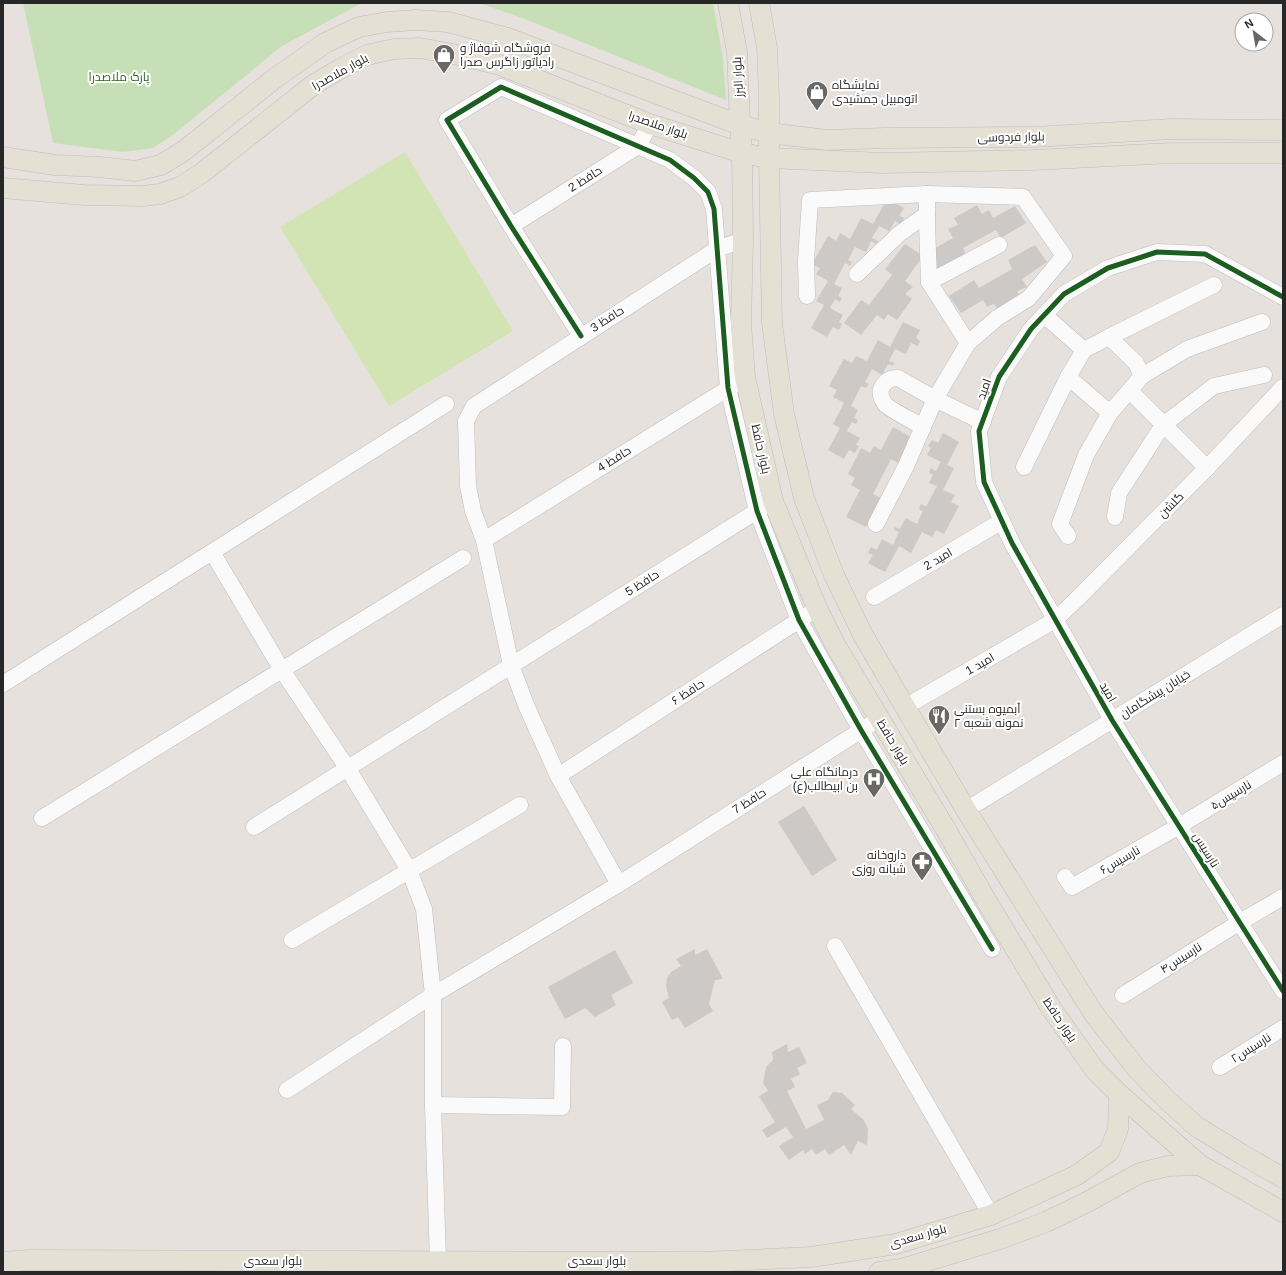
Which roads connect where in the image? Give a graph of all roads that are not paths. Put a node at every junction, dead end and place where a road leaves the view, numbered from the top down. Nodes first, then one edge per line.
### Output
1 (728, 3) edge
2 (758, 3) edge
3 (650, 124) junction
4 (740, 125) junction
5 (1283, 130) edge
6 (769, 133) junction
7 (638, 146) junction
8 (742, 153) junction
9 (1283, 153) edge
10 (3, 157) edge
11 (769, 158) junction
12 (3, 188) edge
13 (927, 194) junction
14 (927, 214) junction
15 (511, 226) junction
16 (743, 240) junction
17 (999, 245) dead end
18 (717, 249) junction
19 (857, 274) dead end
20 (930, 282) junction
21 (1214, 284) dead end
22 (807, 296) dead end
23 (1283, 297) edge
24 (1044, 315) junction
25 (1262, 322) dead end
26 (581, 336) junction
27 (1109, 336) junction
28 (968, 343) junction
29 (1084, 350) junction
30 (1264, 375) dead end
31 (1142, 376) junction
32 (1068, 377) junction
33 (745, 378) junction
34 (1283, 387) edge
35 (728, 388) junction
36 (1130, 392) junction
37 (935, 399) junction
38 (446, 404) dead end
39 (1110, 413) junction
40 (983, 422) junction
41 (1163, 426) junction
42 (923, 427) junction
43 (1024, 467) dead end
44 (1207, 468) junction
45 (765, 506) junction
46 (1115, 517) dead end
47 (1002, 521) junction
48 (876, 524) dead end
49 (1068, 536) dead end
50 (484, 540) junction
51 (212, 552) junction
52 (463, 558) dead end
53 (874, 597) dead end
54 (817, 608) junction
55 (1283, 615) edge
56 (799, 620) junction
57 (1055, 620) junction
58 (511, 665) junction
59 (282, 670) junction
60 (3, 684) edge
61 (905, 707) junction
62 (879, 719) junction
63 (1112, 720) junction
64 (861, 730) junction
65 (1283, 763) edge
66 (348, 769) junction
67 (558, 776) junction
68 (520, 805) dead end
69 (966, 810) junction
70 (42, 818) dead end
71 (1179, 826) junction
72 (254, 827) dead end
73 (945, 828) junction
74 (925, 838) junction
75 (410, 870) junction
76 (1065, 876) dead end
77 (619, 884) junction
78 (1013, 884) junction
79 (1283, 897) edge
80 (986, 900) junction
81 (1031, 916) junction
82 (1240, 922) junction
83 (1004, 929) junction
84 (292, 940) dead end
85 (835, 946) dead end
86 (992, 949) dead end
87 (1283, 991) edge
88 (433, 995) junction
89 (1123, 995) dead end
90 (1283, 1028) edge
91 (563, 1046) dead end
92 (1220, 1067) dead end
93 (287, 1090) dead end
94 (1119, 1094) junction
95 (432, 1105) junction
96 (1200, 1165) junction
97 (1283, 1178) edge
98 (1283, 1212) edge
99 (991, 1215) junction
100 (3, 1262) edge
101 (438, 1267) edge
102 (879, 1272) edge

1 - 4 main road, بلوار البرز
2 - 6 main road
3 - 7 street, حافظ 2
3 - 8 main road, بلوار ملاصدرا
3 - 12 main road, بلوار ملاصدرا
4 - 6 main road, بلوار فردوسی
4 - 8 main road, بلوار البرز
4 - 10 main road
5 - 6 main road, بلوار فردوسی
6 - 11 main road
7 - 15 street, حافظ 2
7 - 15 street
7 - 18 street
8 - 11 main road, بلوار فردوسی
8 - 16 main road, بلوار حافظ
9 - 11 main road, بلوار فردوسی
11 - 61 main road
13 - 14 street
13 - 22 street
13 - 28 street
14 - 19 street
14 - 20 street
15 - 26 street
16 - 18 street, حافظ 3
16 - 33 main road, بلوار حافظ
17 - 20 street
18 - 26 street, حافظ 3
18 - 35 street
20 - 28 street
21 - 27 street
23 - 24 street, امید
24 - 29 street
24 - 40 street, امید
25 - 31 street
26 - 50 street, حافظ 3
27 - 29 street
27 - 31 street
28 - 37 street
29 - 32 street
30 - 41 street
31 - 36 street
32 - 39 street
32 - 43 street
33 - 35 street, حافظ 4
33 - 45 main road, بلوار حافظ
34 - 44 street, گلشن
35 - 45 street
35 - 50 street, حافظ 4
36 - 39 street
36 - 41 street
37 - 40 street
37 - 42 street
37 - 42 street
38 - 51 street
39 - 49 street
40 - 47 street, امید
41 - 44 street
41 - 46 street
42 - 48 street
44 - 57 street, گلشن
45 - 54 main road, بلوار حافظ
45 - 56 street
45 - 58 street, حافظ 5
47 - 53 street, امید 2
47 - 57 street, امید
50 - 58 street
51 - 59 street
51 - 60 street
52 - 59 street
54 - 56 street, حافظ ۶
54 - 62 main road, بلوار حافظ
55 - 63 street, خیابان پیشگامان
56 - 64 street
56 - 67 street, حافظ ۶
57 - 61 street, امید 1
57 - 63 street, امید
58 - 66 street, حافظ 5
58 - 67 street
59 - 66 street
59 - 70 street
61 - 69 main road
62 - 64 street, حافظ 7
62 - 73 main road, بلوار حافظ
63 - 69 street, خیابان پیشگامان
63 - 71 street, نارسیس
64 - 74 street
64 - 77 street, حافظ 7
65 - 71 street, نارسیس۵
66 - 72 street, حافظ 5
66 - 75 street
67 - 77 street
68 - 75 street
69 - 78 main road
71 - 76 street, نارسیس۶
71 - 82 street, نارسیس
73 - 74 street
73 - 80 main road, بلوار حافظ
74 - 86 street
75 - 84 street
75 - 88 street
77 - 88 street, حافظ 7
78 - 80 main road
78 - 81 main road
79 - 82 street, نارسیس۴
80 - 83 main road, بلوار حافظ
81 - 83 main road
81 - 97 main road
82 - 87 street, نارسیس
82 - 89 street, نارسیس۴
83 - 94 main road, بلوار حافظ
85 - 99 street
88 - 93 street, حافظ 7
88 - 95 street
90 - 92 street, نارسیس۲
91 - 95 street
94 - 96 main road, بلوار حافظ
94 - 99 main road, بلوار سعدی
95 - 101 street
96 - 98 main road, بلوار حافظ
96 - 102 main road
99 - 101 main road, بلوار سعدی
100 - 101 main road, بلوار سعدی

